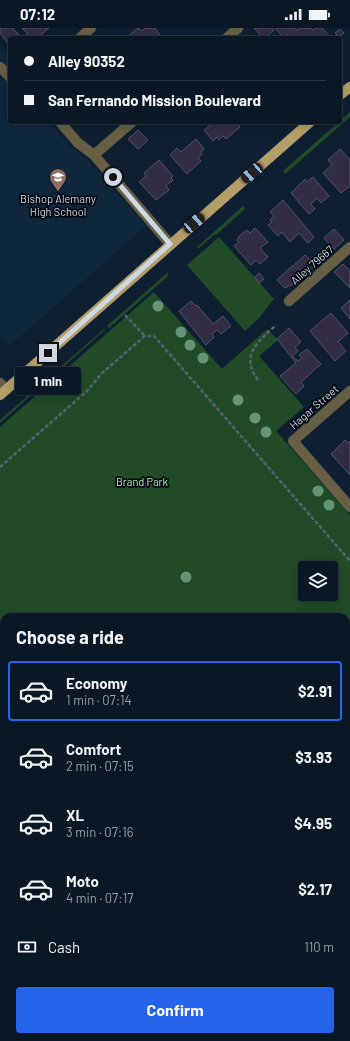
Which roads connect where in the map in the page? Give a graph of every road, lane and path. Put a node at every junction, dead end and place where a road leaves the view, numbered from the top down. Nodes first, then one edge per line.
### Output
1 (91, 28) edge
2 (238, 28) edge
3 (82, 36) edge
4 (229, 36) edge
5 (0, 68) edge
6 (8, 75) edge
7 (350, 87) edge
8 (342, 94) edge
9 (62, 124) edge
10 (130, 124) edge
11 (308, 124) edge
12 (94, 155) junction
13 (170, 244) junction
14 (350, 247) edge
15 (289, 301) dead end
16 (125, 315) dead end
17 (276, 325) dead end
18 (145, 336) junction
19 (258, 380) dead end
20 (2, 389) edge
21 (350, 391) edge
22 (0, 467) edge
23 (350, 507) edge
24 (350, 561) edge

1 - 3 street
2 - 4 street
5 - 6 street
7 - 8 main road
9 - 12 street
10 - 12 street
11 - 13 main road
12 - 13 street
13 - 20 main road
14 - 15 street, Alley 79667
16 - 18 path
17 - 19 path
18 - 22 path
18 - 24 path
21 - 23 street, Hagar Street

